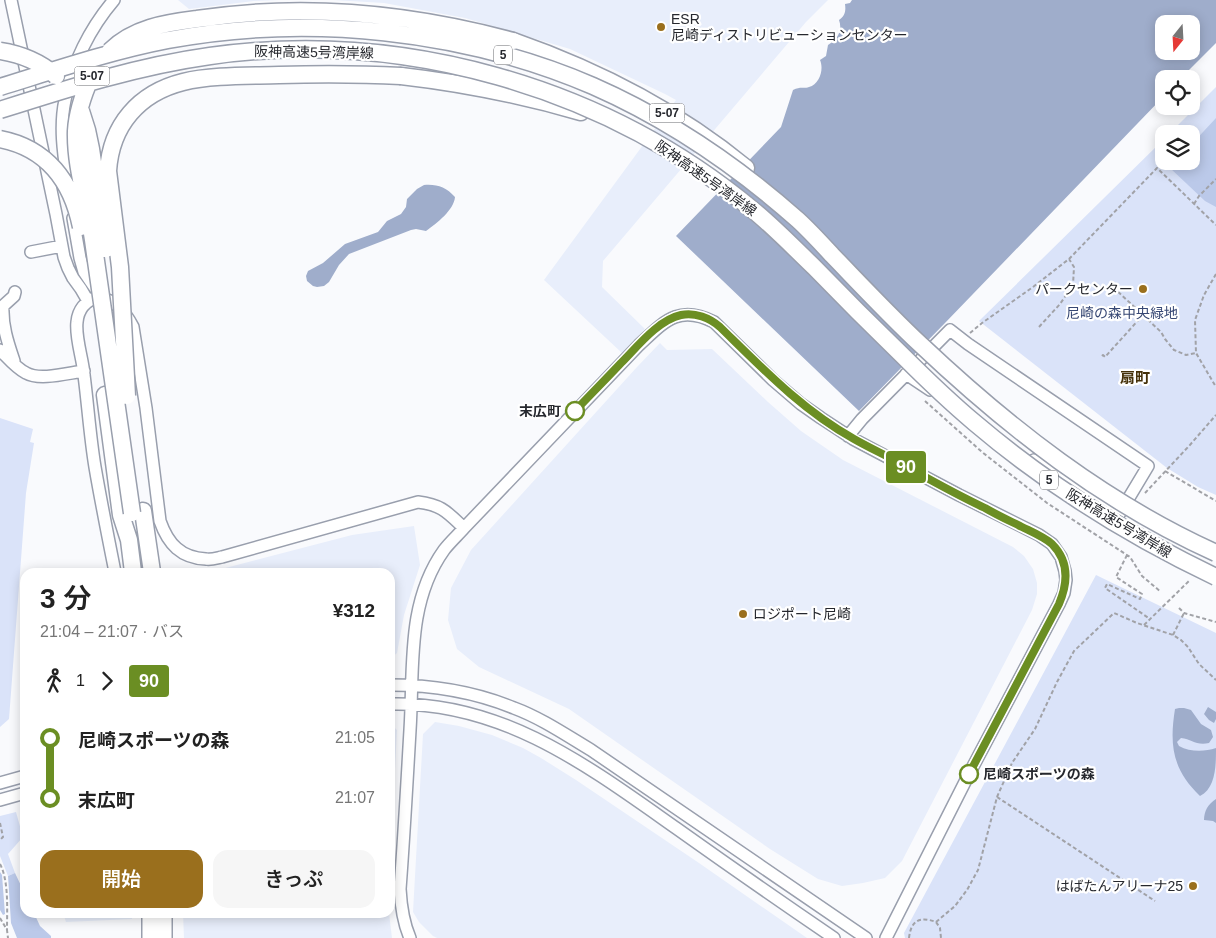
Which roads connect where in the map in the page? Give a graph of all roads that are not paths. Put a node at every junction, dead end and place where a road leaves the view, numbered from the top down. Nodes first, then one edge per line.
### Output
1 (11, 0) edge
2 (114, 0) edge
3 (0, 51) edge
4 (0, 87) edge
5 (0, 110) edge
6 (0, 139) edge
7 (657, 143) junction
8 (799, 221) junction
9 (62, 246) junction
10 (31, 252) dead end
11 (16, 292) dead end
12 (102, 298) junction
13 (88, 301) junction
14 (1, 312) edge
15 (0, 350) edge
16 (15, 365) junction
17 (84, 371) junction
18 (906, 374) junction
19 (126, 396) junction
20 (848, 436) junction
21 (132, 513) junction
22 (464, 528) junction
23 (1216, 554) edge
24 (114, 568) edge
25 (132, 568) edge
26 (151, 568) edge
27 (1216, 577) edge
28 (395, 685) edge
29 (411, 686) junction
30 (395, 704) edge
31 (410, 704) junction
32 (20, 777) edge
33 (0, 783) edge
34 (20, 794) edge
35 (0, 800) edge
36 (150, 918) edge
37 (164, 918) edge
38 (150, 938) edge
39 (164, 938) edge
40 (410, 938) edge
41 (834, 938) edge
42 (866, 938) edge
43 (886, 938) edge

1 - 9 street
2 - 12 street
3 - 19 highway, 5-07, bridge
4 - 8 highway, 阪神高速5号湾岸線 / 5, bridge
5 - 7 highway, 阪神高速5号湾岸線 / 5, bridge
6 - 21 highway, 5-07, bridge
7 - 19 highway, 5-07, bridge
7 - 27 highway, 阪神高速5号湾岸線 / 5, bridge
8 - 21 highway, 5-07, bridge
8 - 23 highway, 阪神高速5号湾岸線 / 5, bridge
9 - 10 street
9 - 13 street
11 - 14 street
12 - 13 street
12 - 22 street
13 - 17 street
14 - 16 street
15 - 16 street
16 - 17 street
17 - 24 street
18 - 18 street
18 - 20 street
19 - 21 highway, 5-07
20 - 22 street
20 - 43 street
21 - 25 highway, 5-07
21 - 26 highway, 5-07
22 - 29 street
28 - 29 street
29 - 31 street
29 - 42 street
30 - 31 street
31 - 40 street
31 - 41 street
32 - 33 street
34 - 35 street
36 - 38 main road
37 - 39 main road

